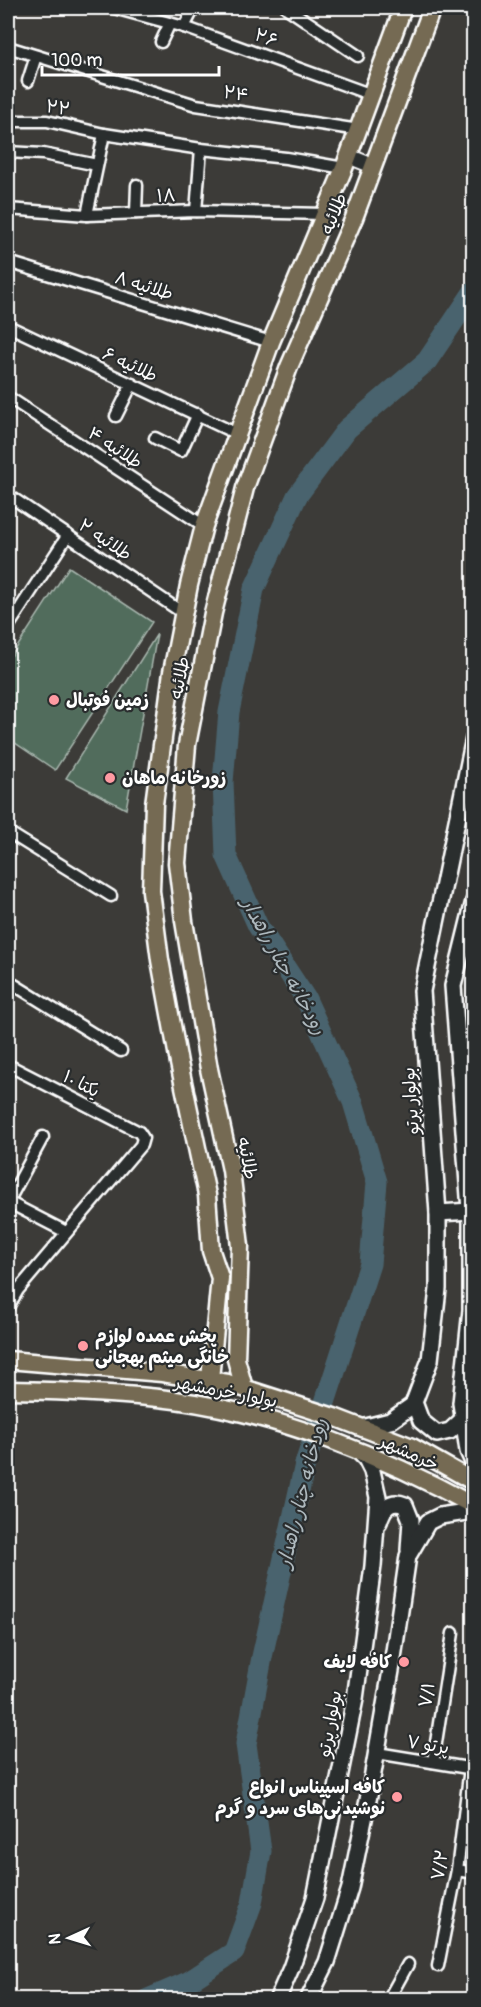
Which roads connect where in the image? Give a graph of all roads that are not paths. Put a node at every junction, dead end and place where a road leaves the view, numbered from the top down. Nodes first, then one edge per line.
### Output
1 (117, 8) edge
2 (194, 8) edge
3 (287, 8) edge
4 (403, 8) edge
5 (432, 8) edge
6 (300, 11) edge
7 (170, 23) junction
8 (184, 27) junction
9 (161, 42) dead end
10 (8, 47) edge
11 (36, 56) junction
12 (358, 56) dead end
13 (28, 81) dead end
14 (372, 95) junction
15 (8, 122) edge
16 (358, 129) junction
17 (104, 134) junction
18 (201, 149) junction
19 (8, 152) edge
20 (346, 162) junction
21 (97, 165) junction
22 (373, 166) junction
23 (136, 185) dead end
24 (8, 208) edge
25 (196, 211) junction
26 (136, 213) junction
27 (325, 214) junction
28 (87, 215) junction
29 (8, 262) edge
30 (8, 326) edge
31 (271, 342) junction
32 (132, 384) junction
33 (8, 397) edge
34 (198, 414) junction
35 (116, 416) dead end
36 (237, 434) junction
37 (155, 438) dead end
38 (8, 495) edge
39 (204, 526) junction
40 (68, 535) junction
41 (183, 613) junction
42 (8, 627) edge
43 (474, 738) edge
44 (8, 832) edge
45 (111, 896) dead end
46 (474, 901) edge
47 (8, 981) edge
48 (121, 1051) dead end
49 (474, 1053) edge
50 (8, 1065) edge
51 (467, 1069) edge
52 (43, 1137) dead end
53 (8, 1202) edge
54 (471, 1211) junction
55 (438, 1213) junction
56 (66, 1232) junction
57 (13, 1288) edge
58 (8, 1307) edge
59 (8, 1360) edge
60 (469, 1378) edge
61 (210, 1379) junction
62 (244, 1388) junction
63 (8, 1390) edge
64 (414, 1402) junction
65 (464, 1419) junction
66 (362, 1428) junction
67 (328, 1439) joint
68 (359, 1452) junction
69 (472, 1452) edge
70 (474, 1482) edge
71 (474, 1506) edge
72 (474, 1514) edge
73 (376, 1539) junction
74 (408, 1556) junction
75 (453, 1633) dead end
76 (377, 1753) junction
77 (434, 1762) junction
78 (472, 1768) edge
79 (457, 1870) junction
80 (474, 1873) edge
81 (408, 1964) dead end
82 (438, 1966) dead end
83 (276, 2000) edge
84 (308, 2000) edge
85 (388, 2000) edge

1 - 7 street, ۲۶
2 - 8 street
3 - 6 street
4 - 14 main road, طلائیه
5 - 22 main road, طلائیه
6 - 12 street
7 - 8 street, ۲۶
7 - 9 street
8 - 14 street, ۲۶
10 - 11 street, ۲۴
11 - 13 street
11 - 16 street, ۲۴
14 - 16 main road, طلائیه
15 - 17 street, ۲۲
16 - 20 main road, طلائیه
17 - 18 street, ۲۲
17 - 21 street
18 - 20 street, ۲۲
18 - 25 street
19 - 21 street
20 - 22 street
20 - 27 main road, طلائیه
21 - 28 street
22 - 62 main road, طلائیه
23 - 26 street
24 - 28 street, ۱۸
25 - 26 street, ۱۸
25 - 27 street, ۱۸
26 - 28 street, ۱۸
27 - 31 main road, طلائیه
29 - 31 street, طلائیه ۸
30 - 32 street, طلائیه ۶
31 - 36 main road, طلائیه
32 - 34 street, طلائیه ۶
32 - 35 street
33 - 39 street, طلائیه ۴
34 - 36 street, طلائیه ۶
34 - 37 street
36 - 39 main road, طلائیه
38 - 40 street, طلائیه ۲
39 - 41 main road, طلائیه
40 - 41 street, طلائیه ۲
40 - 42 street
41 - 61 main road, طلائیه
43 - 55 main road, بولوار پرتو
44 - 45 street
46 - 51 main road
47 - 48 street
49 - 51 street
50 - 56 street, ۱۰ یکتا
51 - 54 main road
52 - 53 street
53 - 56 street
54 - 55 main road
54 - 60 main road
55 - 64 main road, بولوار پرتو
56 - 57 street
57 - 58 street
59 - 61 main road, خرمشهر
60 - 65 main road
61 - 62 main road, خرمشهر
62 - 66 main road, خرمشهر
63 - 67 main road, بولوار خرمشهر
64 - 65 main road
64 - 66 main road
65 - 69 main road
66 - 70 main road, خرمشهر
67 - 68 main road, خرمشهر
68 - 71 main road, خرمشهر
68 - 73 main road, بولوار پرتو
72 - 74 main road
73 - 74 main road
73 - 83 main road, بولوار پرتو
74 - 76 main road
75 - 77 street, ۷/۱
76 - 77 street, پرتو ۷
76 - 84 main road
77 - 78 street, پرتو ۷
78 - 79 street, ۷/۲
79 - 80 street
79 - 82 street, ۷/۲
81 - 85 street

